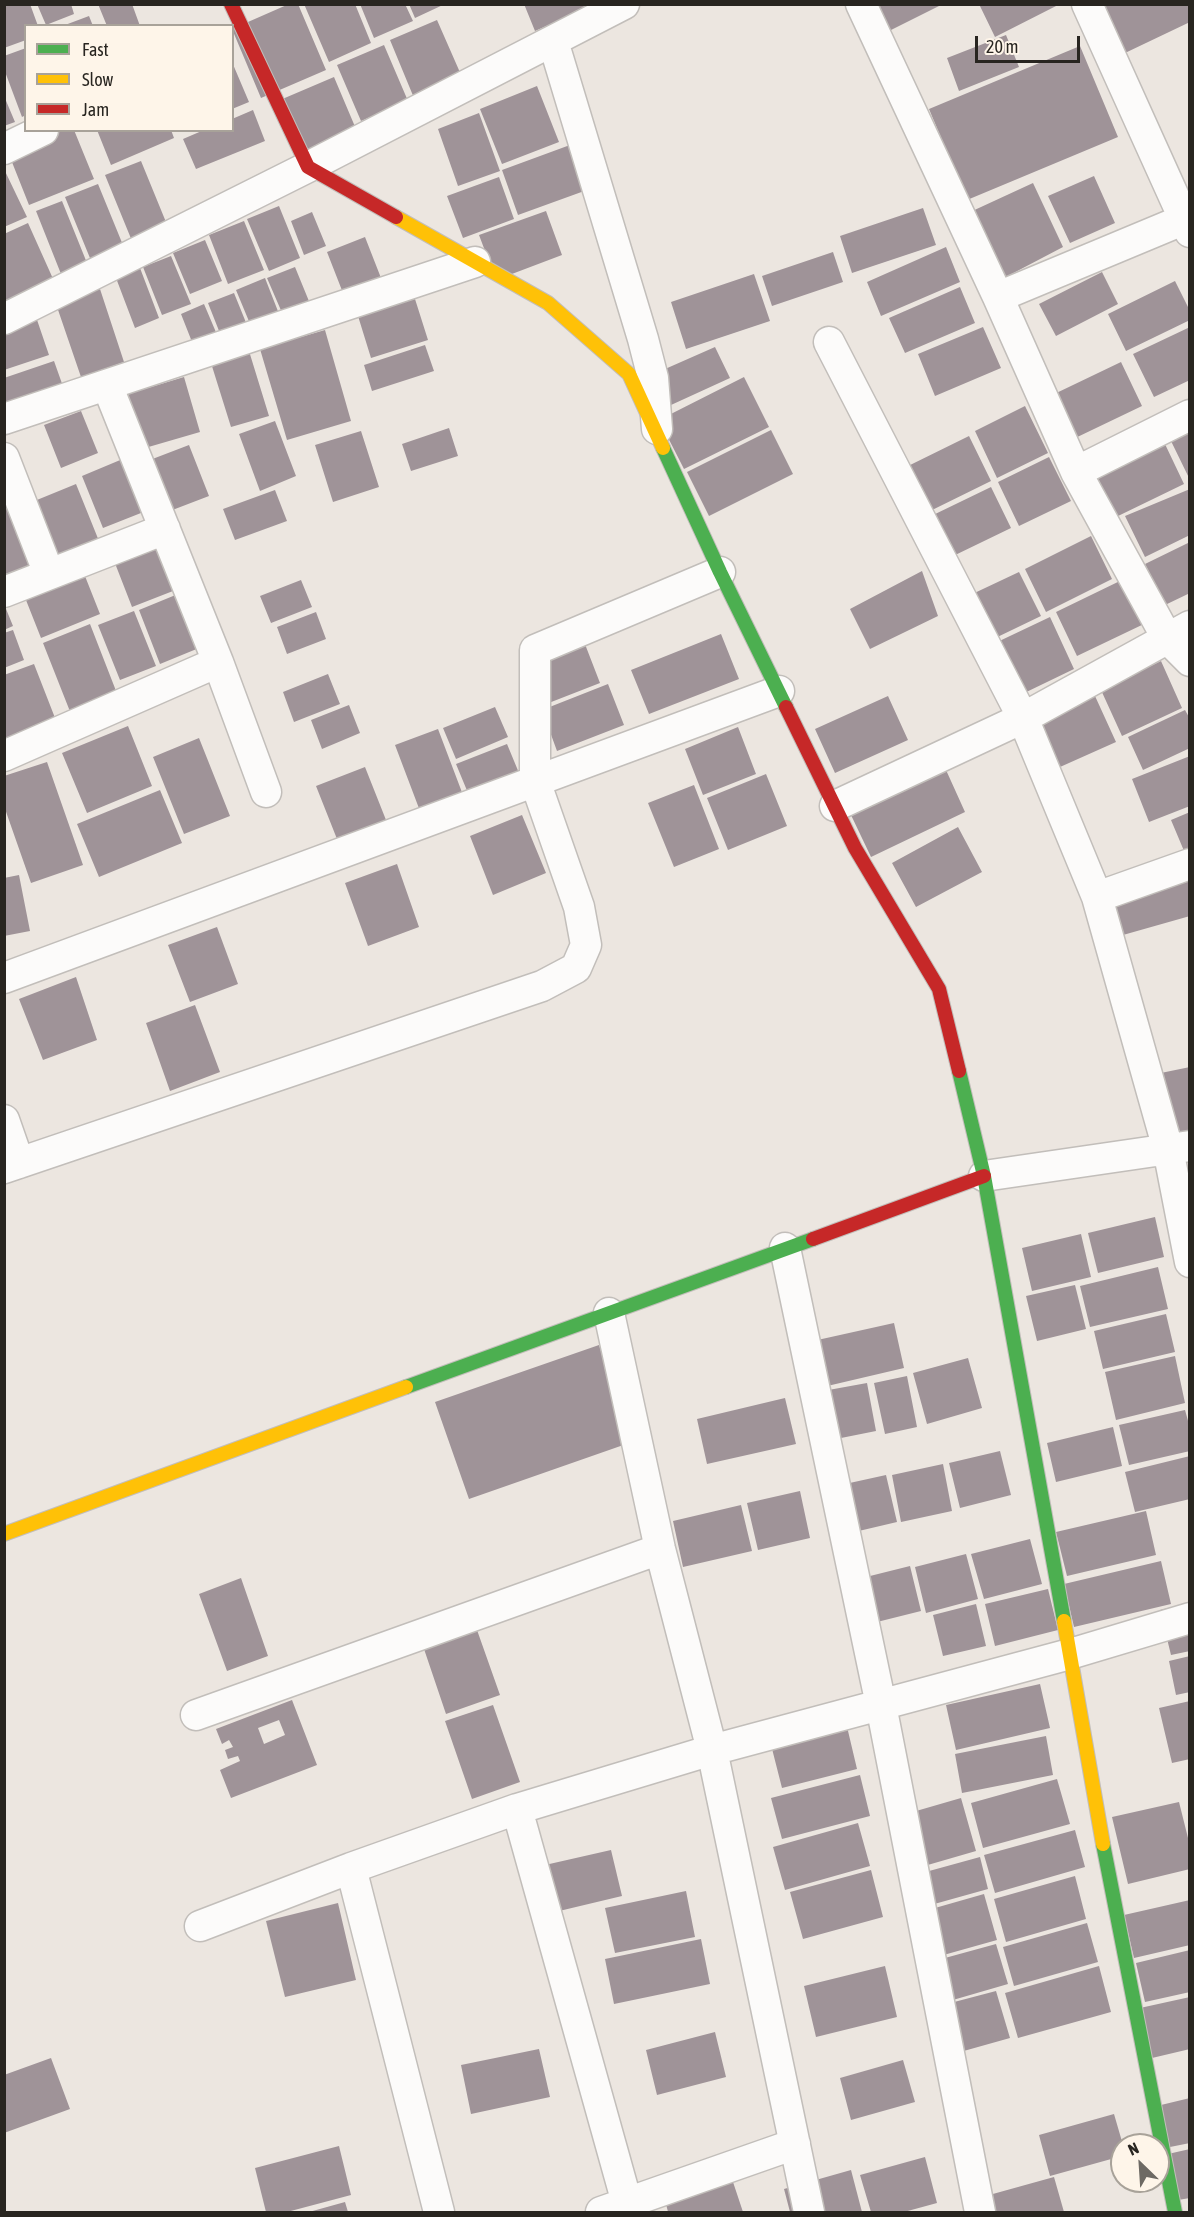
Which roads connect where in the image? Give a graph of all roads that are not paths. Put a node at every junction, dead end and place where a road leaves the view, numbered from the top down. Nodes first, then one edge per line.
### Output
1 (861, 4) edge
2 (1087, 4) edge
3 (231, 5) edge
4 (616, 6) edge
5 (239, 37) edge
6 (553, 41) junction
7 (39, 132) edge
8 (4, 149) edge
9 (308, 167) junction
10 (1187, 223) edge
11 (475, 262) junction
12 (998, 297) junction
13 (4, 320) edge
14 (829, 342) dead end
15 (107, 385) junction
16 (1190, 415) edge
17 (4, 419) edge
18 (657, 435) junction
19 (4, 458) edge
20 (1076, 472) junction
21 (165, 529) junction
22 (720, 572) junction
23 (49, 574) junction
24 (4, 592) edge
25 (1178, 632) edge
26 (1190, 661) edge
27 (218, 662) junction
28 (778, 692) junction
29 (1023, 718) junction
30 (4, 756) edge
31 (535, 781) junction
32 (266, 792) dead end
33 (835, 806) junction
34 (1190, 864) edge
35 (1097, 897) junction
36 (4, 978) edge
37 (4, 1120) edge
38 (1179, 1148) edge
39 (12, 1165) edge
40 (984, 1176) junction
41 (785, 1248) junction
42 (1190, 1262) edge
43 (609, 1313) junction
44 (4, 1534) edge
45 (660, 1549) junction
46 (1190, 1618) edge
47 (1070, 1654) junction
48 (881, 1705) junction
49 (196, 1715) dead end
50 (712, 1750) junction
51 (517, 1809) junction
52 (351, 1868) junction
53 (200, 1926) dead end
54 (795, 2144) junction
55 (614, 2208) edge
56 (439, 2212) edge
57 (809, 2212) edge
58 (980, 2212) edge
59 (1175, 2212) edge

1 - 12 street
2 - 10 street
3 - 5 street
4 - 6 street
5 - 9 street
6 - 9 street
6 - 18 street
7 - 8 street
9 - 11 street
9 - 13 street
10 - 12 street
11 - 15 street
11 - 18 street
12 - 20 street
14 - 29 street
15 - 17 street
15 - 21 street
16 - 20 street
18 - 22 street
19 - 23 street
20 - 25 street
21 - 23 street
21 - 27 street
22 - 28 street
22 - 31 street
23 - 24 street
25 - 26 street
25 - 29 street
27 - 30 street
27 - 32 street
28 - 31 street
28 - 33 street
29 - 33 street
29 - 35 street
31 - 36 street
31 - 39 street
33 - 40 street
34 - 35 street
35 - 38 street
37 - 39 street
38 - 40 street
38 - 42 street
40 - 41 street
40 - 47 street
41 - 43 street
41 - 48 street
43 - 44 street
43 - 45 street
45 - 49 street
45 - 50 street
46 - 47 street
47 - 48 street
47 - 59 street
48 - 50 street
48 - 58 street
50 - 51 street
50 - 54 street
51 - 52 street
51 - 55 street
52 - 53 street
52 - 56 street
54 - 55 street
54 - 57 street

